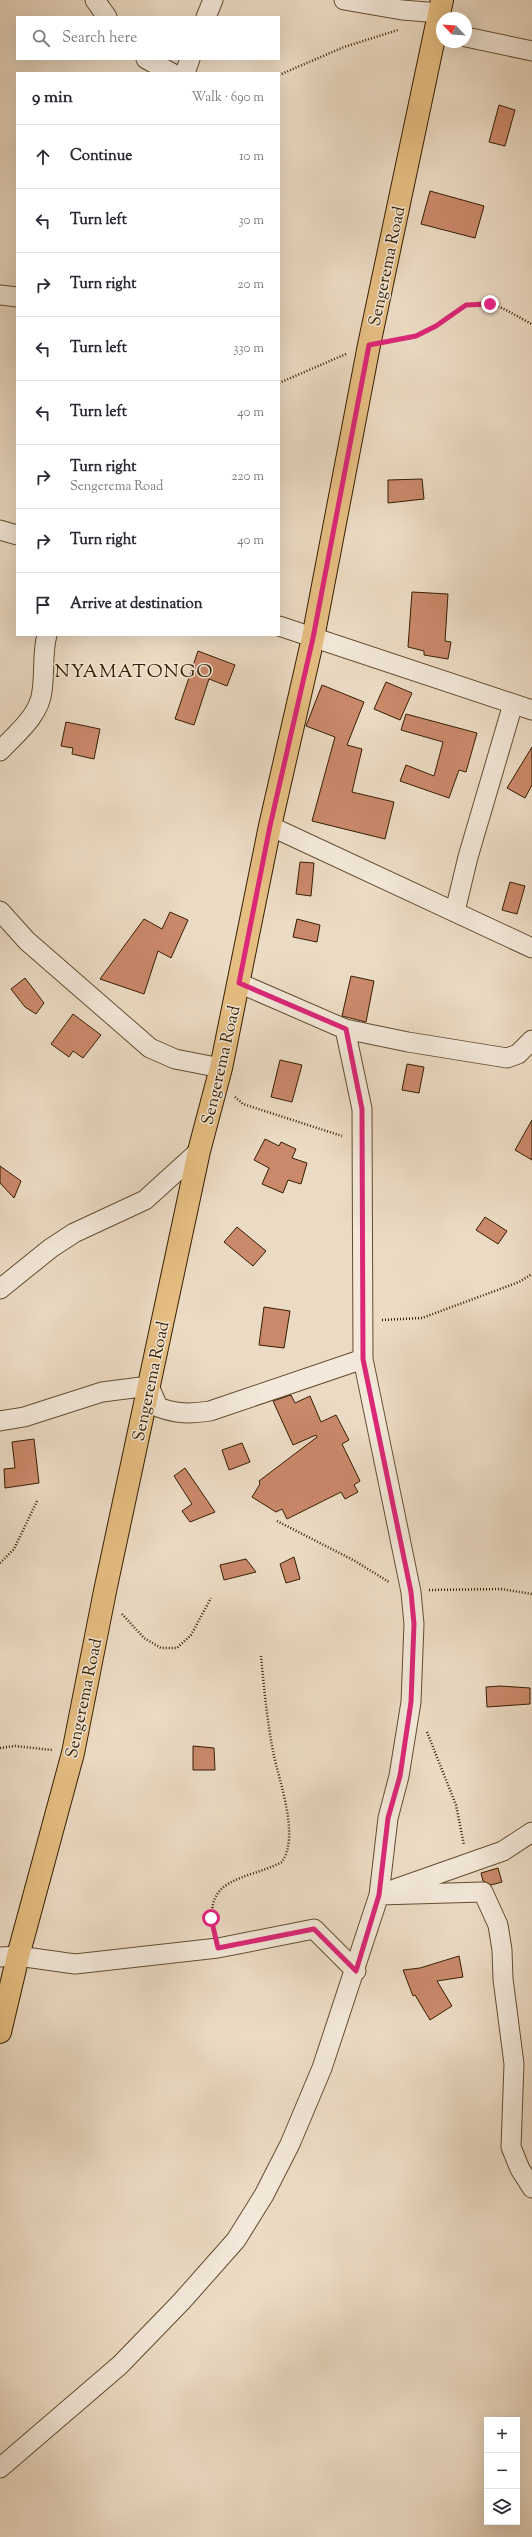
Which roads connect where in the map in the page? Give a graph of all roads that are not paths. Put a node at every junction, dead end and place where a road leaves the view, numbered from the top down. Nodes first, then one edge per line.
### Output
1 (95, 0) edge
2 (213, 0) edge
3 (344, 0) edge
4 (106, 16) edge
5 (206, 16) edge
6 (436, 18) edge
7 (436, 37) edge
8 (472, 38) edge
9 (532, 51) edge
10 (148, 60) edge
11 (190, 60) edge
12 (170, 72) edge
13 (185, 72) edge
14 (0, 296) edge
15 (16, 297) edge
16 (0, 530) edge
17 (16, 535) edge
18 (280, 626) edge
19 (46, 636) edge
20 (313, 638) junction
21 (513, 704) junction
22 (532, 710) edge
23 (0, 751) edge
24 (270, 826) junction
25 (0, 911) edge
26 (455, 911) junction
27 (532, 948) edge
28 (239, 983) junction
29 (346, 1029) junction
30 (532, 1040) edge
31 (219, 1076) junction
32 (199, 1150) junction
33 (0, 1289) edge
34 (363, 1359) junction
35 (149, 1386) junction
36 (0, 1421) edge
37 (532, 1832) edge
38 (379, 1895) junction
39 (9, 1956) edge
40 (356, 1971) junction
41 (0, 2032) edge
42 (532, 2188) edge
43 (0, 2468) edge

1 - 4 street
2 - 5 street
3 - 6 street
7 - 20 main road, Sengerema Road
8 - 9 street
10 - 12 street
11 - 13 street
14 - 15 street
16 - 17 street
18 - 20 street
19 - 23 street
20 - 21 street
20 - 24 main road, Sengerema Road
21 - 22 street
21 - 26 street
24 - 26 street
24 - 28 main road, Sengerema Road
25 - 31 street
26 - 27 street
28 - 29 street
28 - 31 main road, Sengerema Road
29 - 30 street
29 - 34 street
31 - 32 main road, Sengerema Road
32 - 33 street
32 - 35 main road, Sengerema Road
34 - 35 street
34 - 38 street
35 - 36 street
35 - 39 main road, Sengerema Road
37 - 38 street
38 - 40 street
38 - 42 street
39 - 40 street
39 - 41 main road, Sengerema Road
40 - 43 street

